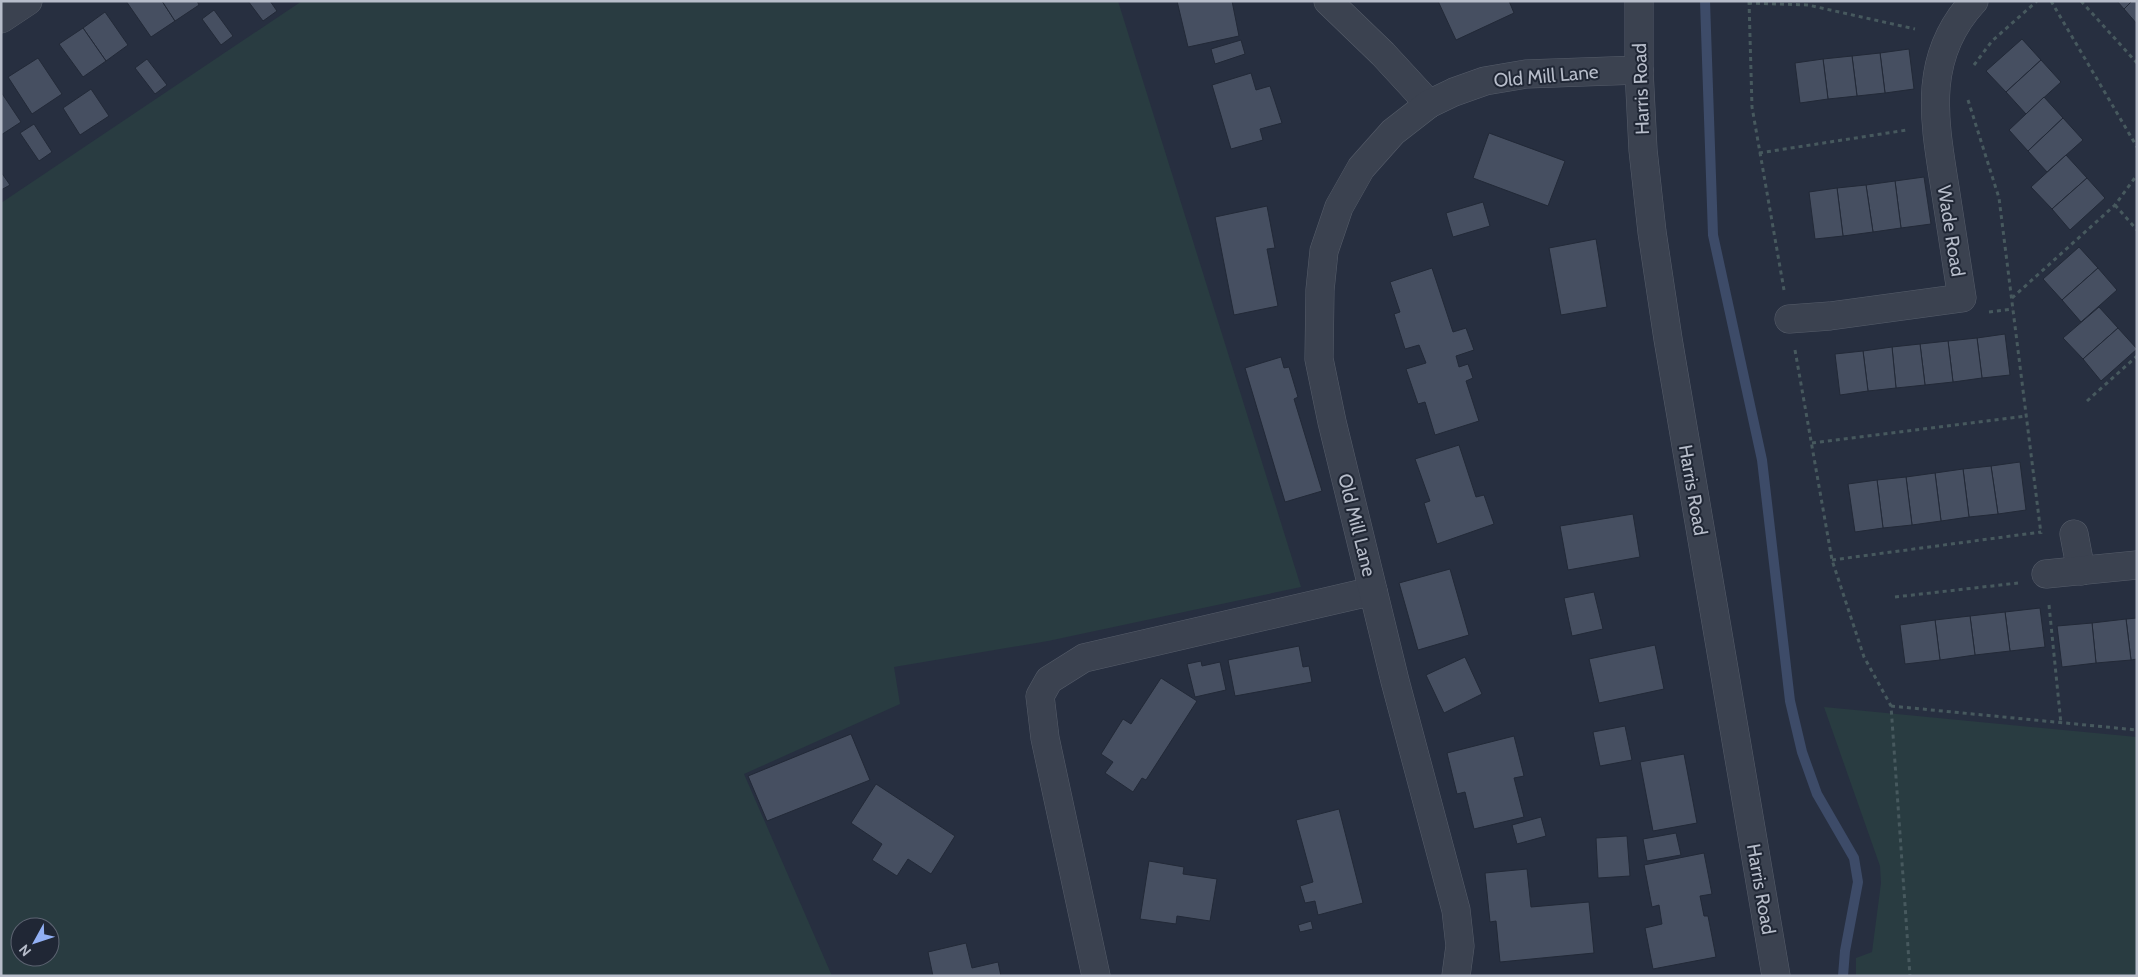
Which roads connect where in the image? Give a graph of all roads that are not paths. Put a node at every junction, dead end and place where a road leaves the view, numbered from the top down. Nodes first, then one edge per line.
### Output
1 (28, 1) edge
2 (1328, 1) edge
3 (1640, 1) edge
4 (1974, 1) edge
5 (1, 19) edge
6 (1639, 70) junction
7 (1429, 104) junction
8 (1789, 319) road end
9 (2074, 534) dead end
10 (2137, 565) edge
11 (2081, 571) junction
12 (2046, 577) road end
13 (1373, 591) junction
14 (1096, 976) edge
15 (1456, 976) edge
16 (1776, 976) edge

1 - 5 street
2 - 7 street
3 - 6 street, Harris Road
4 - 8 street, Wade Road
6 - 7 street, Old Mill Lane
6 - 16 street, Harris Road
7 - 13 street, Old Mill Lane
9 - 11 street
10 - 11 street
11 - 12 street
13 - 14 street
13 - 15 street, Old Mill Lane

